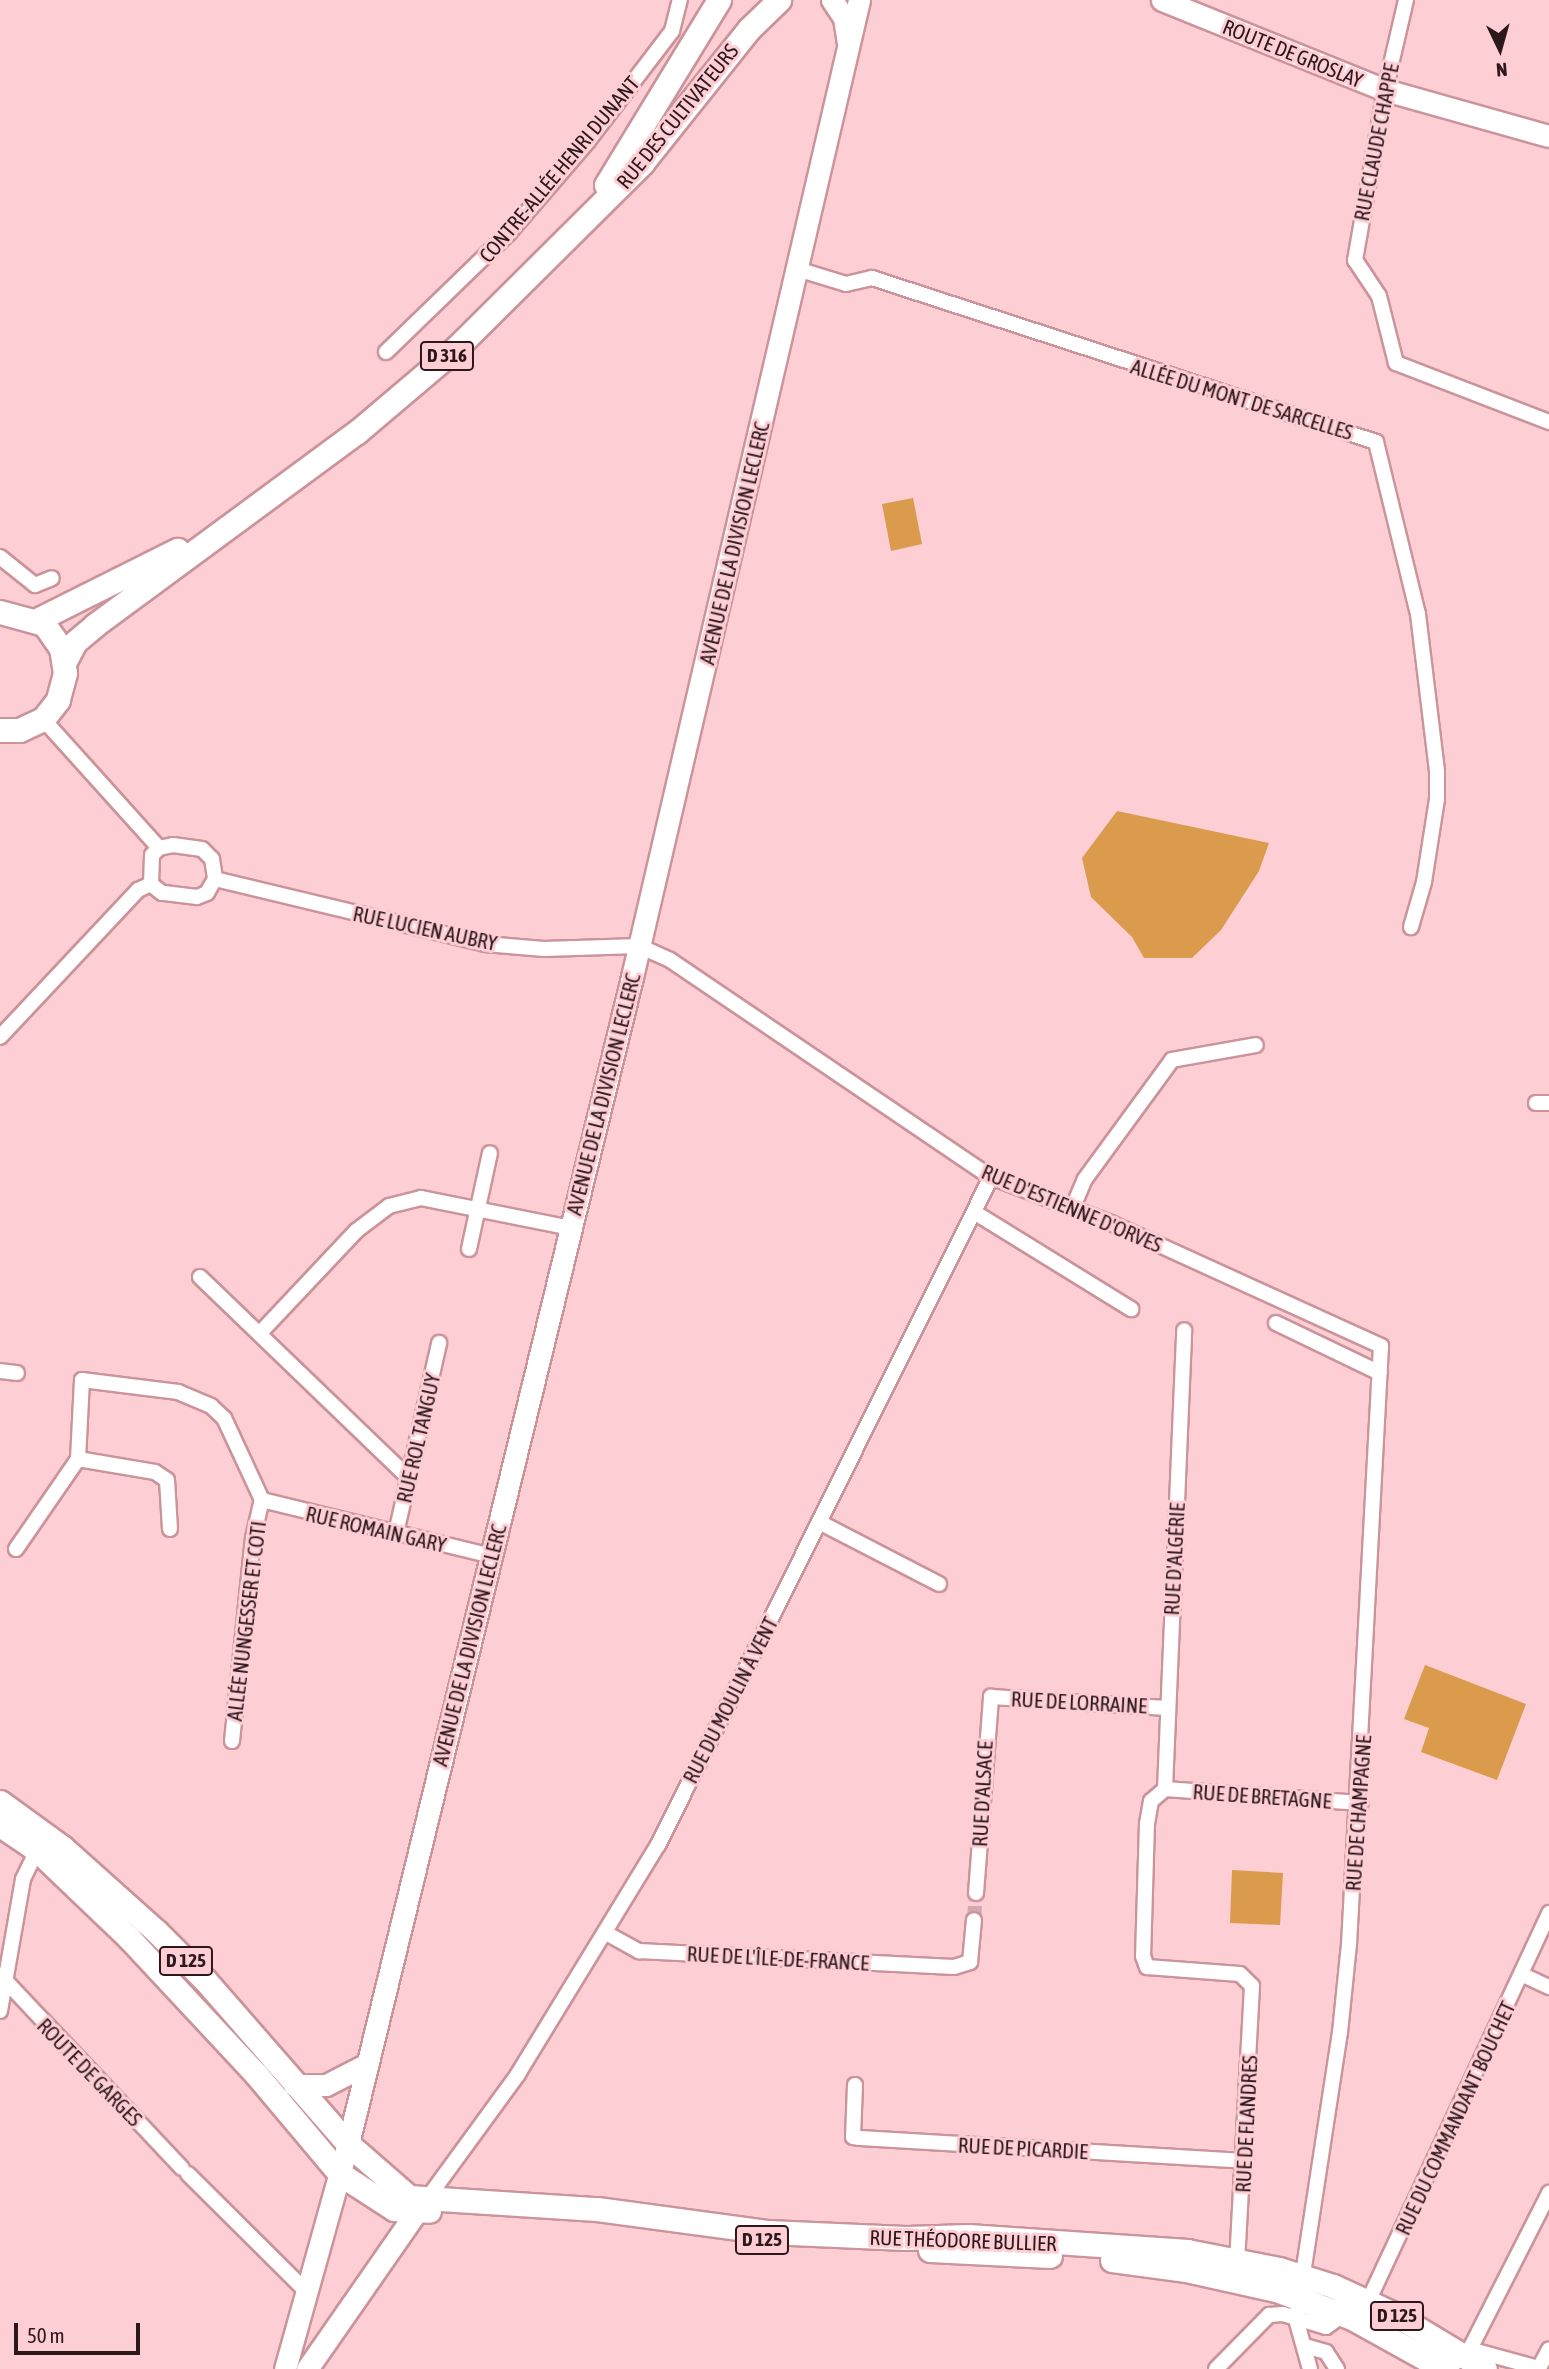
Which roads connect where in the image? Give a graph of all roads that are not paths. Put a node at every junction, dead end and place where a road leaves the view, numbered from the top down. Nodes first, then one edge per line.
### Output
1 (680, 0) edge
2 (719, 0) edge
3 (779, 0) edge
4 (832, 0) edge
5 (1161, 0) edge
6 (1406, 0) edge
7 (860, 6) edge
8 (848, 42) junction
9 (1385, 90) junction
10 (1549, 136) edge
11 (582, 223) junction
12 (797, 268) junction
13 (386, 352) dead end
14 (1549, 422) edge
15 (239, 518) junction
16 (0, 557) edge
17 (52, 578) dead end
18 (0, 612) edge
19 (37, 620) junction
20 (65, 661) junction
21 (43, 719) junction
22 (0, 730) edge
23 (159, 848) junction
24 (215, 879) junction
25 (151, 884) junction
26 (1410, 927) dead end
27 (639, 946) junction
28 (0, 1037) edge
29 (1256, 1045) dead end
30 (490, 1153) dead end
31 (991, 1177) junction
32 (478, 1206) junction
33 (1073, 1208) junction
34 (974, 1212) junction
35 (571, 1228) junction
36 (469, 1249) dead end
37 (200, 1276) dead end
38 (1131, 1309) dead end
39 (1276, 1323) dead end
40 (1184, 1330) dead end
41 (260, 1333) junction
42 (439, 1343) dead end
43 (1381, 1346) joint
44 (0, 1371) edge
45 (17, 1373) dead end
46 (1380, 1373) junction
47 (78, 1459) junction
48 (408, 1478) junction
49 (262, 1500) junction
50 (819, 1522) junction
51 (170, 1529) dead end
52 (396, 1533) junction
53 (16, 1549) dead end
54 (491, 1556) junction
55 (939, 1584) dead end
56 (991, 1697) joint
57 (1168, 1708) junction
58 (232, 1741) dead end
59 (1165, 1789) junction
60 (0, 1802) edge
61 (1360, 1803) junction
62 (0, 1825) edge
63 (37, 1850) junction
64 (976, 1893) tunnel mouth
65 (1549, 1913) edge
66 (974, 1920) tunnel mouth
67 (606, 1933) junction
68 (1523, 1975) junction
69 (2, 1977) edge
70 (1549, 1987) edge
71 (0, 2011) edge
72 (368, 2064) junction
73 (294, 2085) junction
74 (855, 2085) dead end
75 (348, 2144) junction
76 (1245, 2161) junction
77 (340, 2174) junction
78 (1549, 2193) edge
79 (420, 2203) junction
80 (1236, 2269) junction
81 (307, 2292) junction
82 (1300, 2298) junction
83 (1354, 2308) junction
84 (1306, 2346) junction
85 (1549, 2349) edge
86 (1461, 2358) edge
87 (285, 2369) edge
88 (307, 2369) edge
89 (1216, 2369) edge
90 (1310, 2369) edge
91 (1337, 2369) edge
92 (1444, 2369) edge
93 (1485, 2369) edge

1 - 13 street, CONTRE-ALLÉE HENRI DUNANT
2 - 11 main road, RUE DES CULTIVATEURS / D 316
3 - 11 main road, RUE DES CULTIVATEURS / D 316
4 - 8 main road, AVENUE DE LA DIVISION LECLERC
5 - 9 main road, ROUTE DE GROSLAY
6 - 9 street, RUE CLAUDE CHAPPE
7 - 8 main road, AVENUE DE LA DIVISION LECLERC
8 - 12 main road, AVENUE DE LA DIVISION LECLERC
9 - 10 main road, ROUTE DE GROSLAY
9 - 14 street, RUE CLAUDE CHAPPE
11 - 15 main road, D 316
12 - 26 street, ALLÉE DU MONT DE SARCELLES
12 - 27 main road, AVENUE DE LA DIVISION LECLERC
15 - 19 main road, D 316
15 - 20 main road, D 316
16 - 17 street
18 - 19 main road
19 - 20 main road
20 - 21 main road
21 - 22 main road
21 - 23 street
23 - 24 street
23 - 25 street
24 - 25 street
24 - 27 street, RUE LUCIEN AUBRY
25 - 28 street
27 - 31 street, RUE D'ESTIENNE D'ORVES
27 - 35 main road, AVENUE DE LA DIVISION LECLERC
29 - 33 street
30 - 32 street
31 - 33 street, RUE D'ESTIENNE D'ORVES
31 - 34 street, RUE DU MOULIN À VENT
32 - 35 street
32 - 36 street
32 - 41 street
33 - 43 street, RUE D'ESTIENNE D'ORVES
34 - 38 street
34 - 50 street, RUE DU MOULIN À VENT
35 - 54 main road, AVENUE DE LA DIVISION LECLERC
37 - 41 street
39 - 46 street
40 - 57 street, RUE D'ALGÉRIE
41 - 48 street
42 - 48 street, RUE ROL TANGUY
43 - 46 street, RUE DE CHAMPAGNE
44 - 45 street
46 - 61 street, RUE DE CHAMPAGNE
47 - 49 street
47 - 51 street
47 - 53 street
48 - 52 street, RUE ROL TANGUY
49 - 52 street, RUE ROMAIN GARY
49 - 58 street, ALLÉE NUNGESSER ET COTI
50 - 55 street
50 - 67 street, RUE DU MOULIN À VENT
52 - 54 street, RUE ROMAIN GARY
54 - 72 main road, AVENUE DE LA DIVISION LECLERC
56 - 57 street, RUE DE LORRAINE
56 - 64 street, RUE D'ALSACE
57 - 59 street, RUE D'ALGÉRIE
59 - 61 street, RUE DE BRETAGNE
59 - 76 street, RUE DE FLANDRES
60 - 73 main road, D 125
61 - 82 street, RUE DE CHAMPAGNE
62 - 63 main road, D 125
63 - 69 street
63 - 77 main road, D 125
65 - 68 street, RUE DU COMMANDANT BOUCHET
66 - 67 street, RUE DE L'ÎLE-DE-FRANCE
67 - 79 street, RUE DU MOULIN À VENT
68 - 70 street
68 - 83 street, RUE DU COMMANDANT BOUCHET
69 - 71 street
69 - 81 street, ROUTE DE GARGES
72 - 73 main road
72 - 75 main road, AVENUE DE LA DIVISION LECLERC
73 - 75 main road, D 125
74 - 76 street, RUE DE PICARDIE
75 - 77 main road, AVENUE DE LA DIVISION LECLERC
75 - 79 main road, D 125
76 - 80 street, RUE DE FLANDRES
77 - 79 main road, D 125
77 - 81 main road, AVENUE DE LA DIVISION LECLERC
78 - 86 street
79 - 80 main road, RUE THÉODORE BULLIER / D 125
79 - 88 main road
80 - 82 main road, RUE THÉODORE BULLIER / D 125
81 - 87 main road, AVENUE DE LA DIVISION LECLERC
82 - 83 main road, RUE THÉODORE BULLIER / D 125
82 - 83 street
82 - 84 street
82 - 89 street
83 - 86 main road, RUE THÉODORE BULLIER / D 125
83 - 92 main road, RUE THÉODORE BULLIER / D 125
84 - 90 street
84 - 91 street
85 - 86 street
86 - 93 main road, RUE THÉODORE BULLIER / D 125

